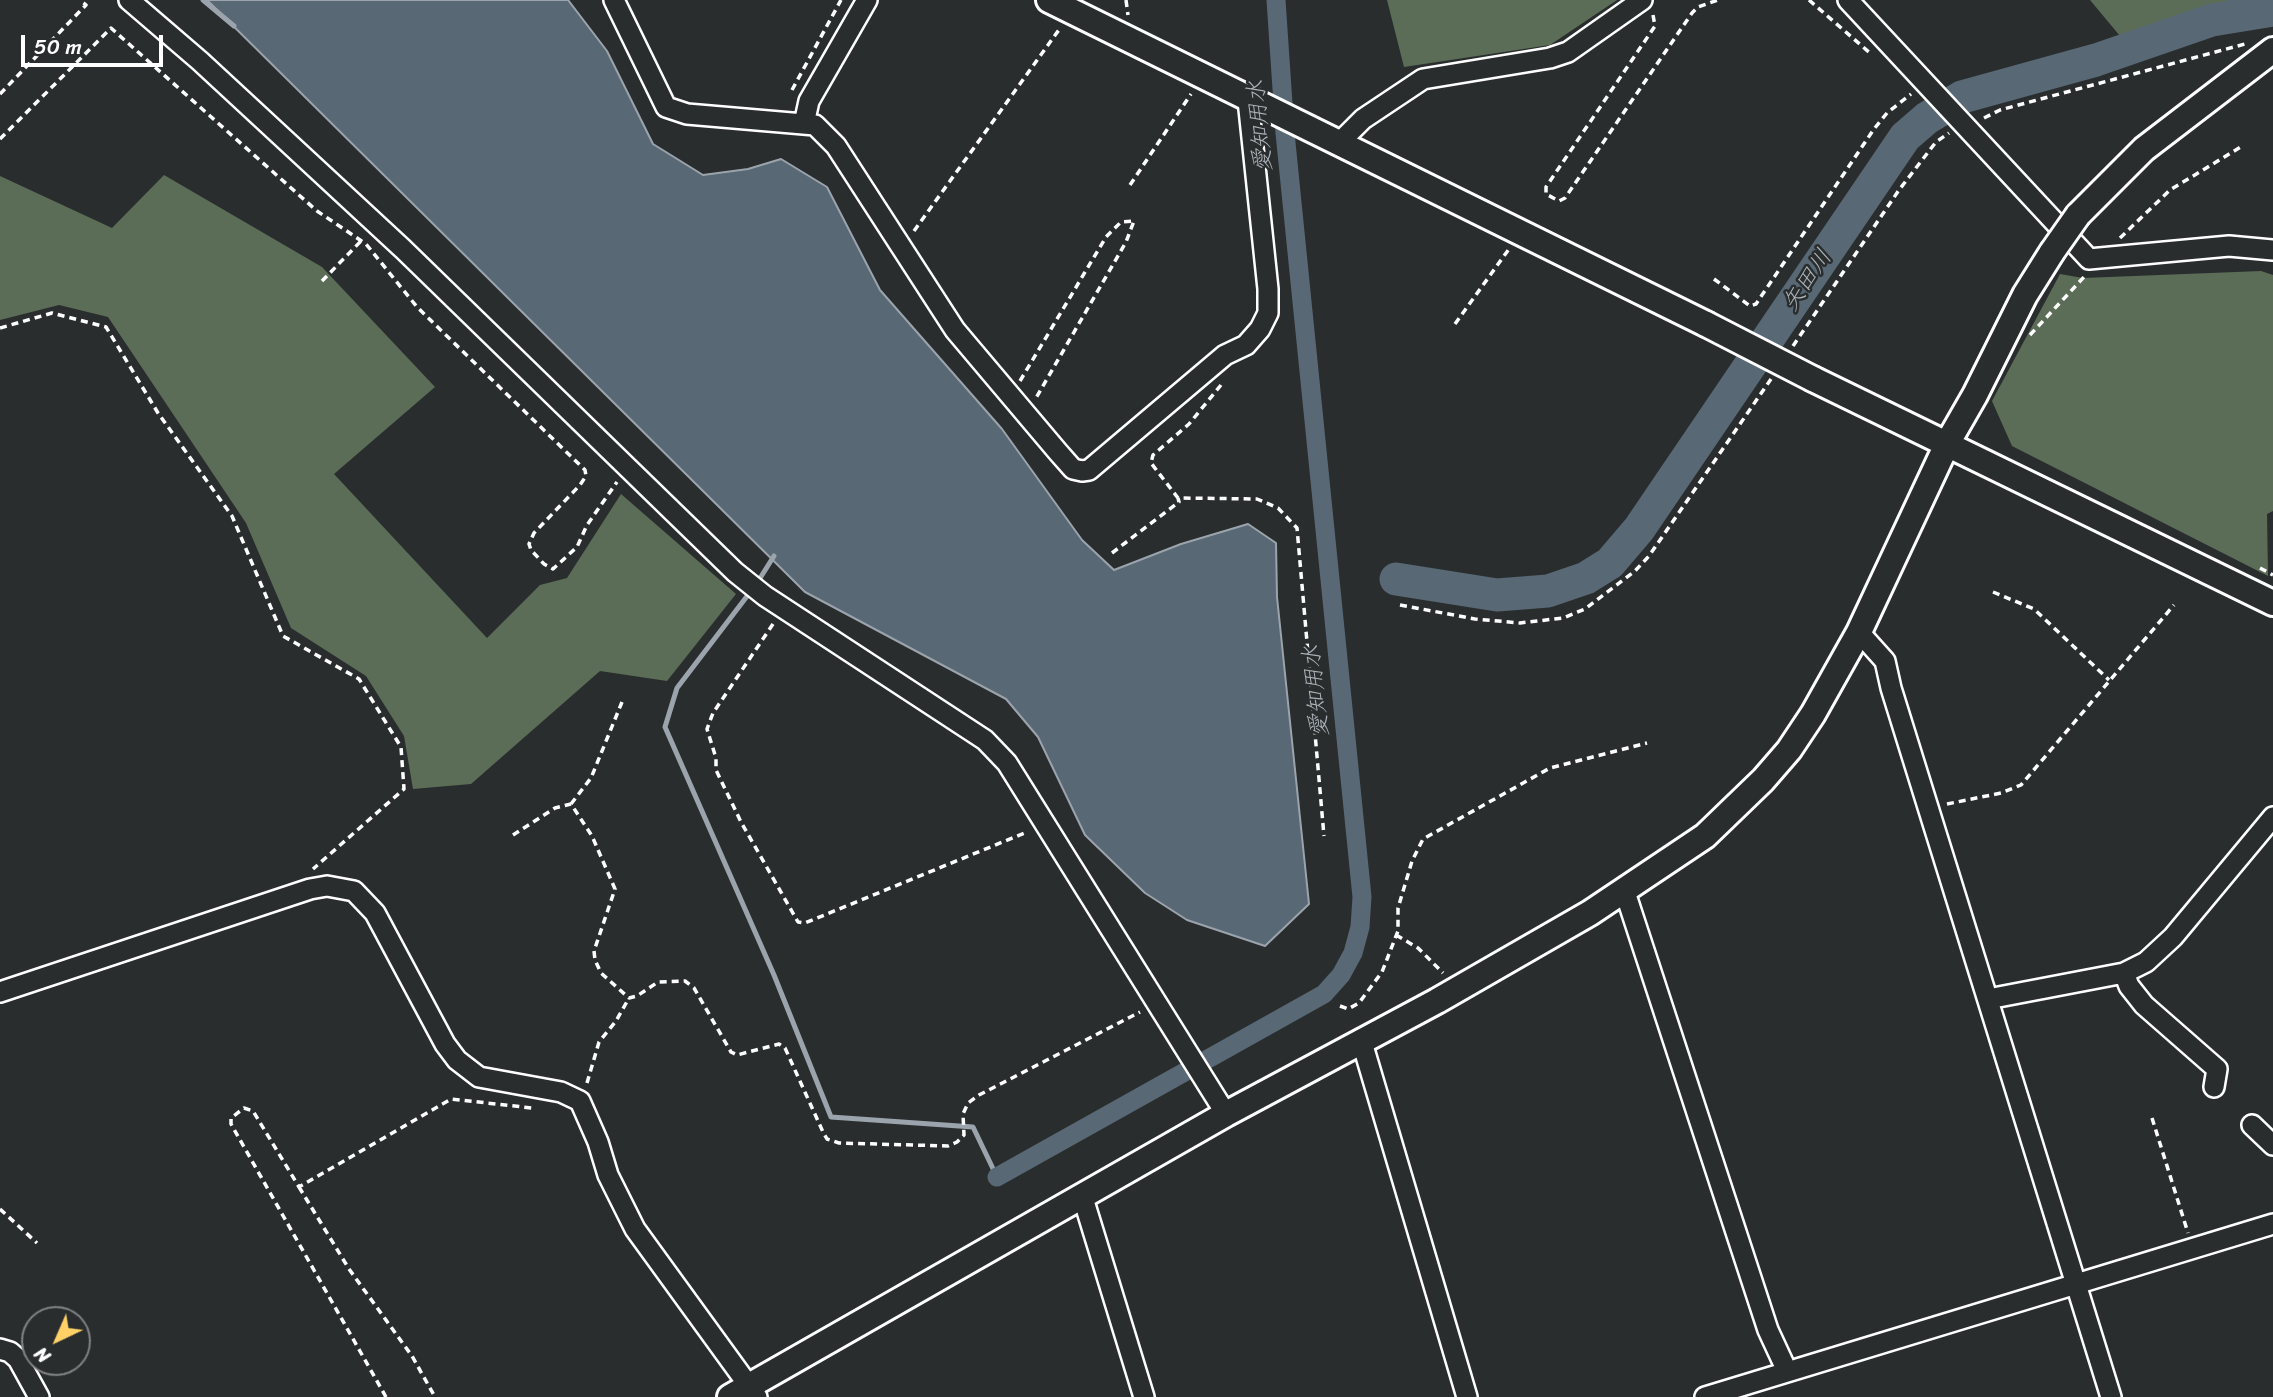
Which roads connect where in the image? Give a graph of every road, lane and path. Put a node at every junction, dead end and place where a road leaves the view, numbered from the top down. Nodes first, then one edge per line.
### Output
1 (80, 0) edge
2 (129, 0) edge
3 (867, 0) edge
4 (1049, 0) edge
5 (1718, 0) edge
6 (1809, 0) edge
7 (1848, 0) edge
8 (622, 3) edge
9 (1647, 6) edge
10 (1072, 11) junction
11 (2249, 43) dead end
12 (2273, 50) edge
13 (1896, 52) junction
14 (1203, 77) junction
15 (1914, 89) dead end
16 (0, 93) edge
17 (1257, 103) junction
18 (804, 124) junction
19 (1964, 126) junction
20 (0, 139) edge
21 (1338, 144) junction
22 (1130, 185) dead end
23 (377, 225) junction
24 (1521, 233) junction
25 (361, 241) junction
26 (900, 247) junction
27 (2273, 250) edge
28 (1714, 279) dead end
29 (322, 281) dead end
30 (1455, 324) dead end
31 (0, 328) edge
32 (1791, 348) dead end
33 (1777, 370) dead end
34 (1227, 376) dead end
35 (1011, 396) junction
36 (1026, 415) junction
37 (1948, 442) junction
38 (631, 468) junction
39 (1178, 498) junction
40 (1112, 553) dead end
41 (2260, 568) dead end
42 (2273, 575) edge
43 (1993, 592) dead end
44 (2273, 604) edge
45 (1399, 605) dead end
46 (2175, 605) dead end
47 (786, 610) junction
48 (1859, 632) junction
49 (2109, 680) junction
50 (622, 702) dead end
51 (1647, 743) dead end
52 (571, 804) junction
53 (1929, 807) junction
54 (2273, 817) edge
55 (1045, 824) junction
56 (513, 835) dead end
57 (1324, 836) dead end
58 (310, 889) junction
59 (1624, 889) junction
60 (1396, 935) junction
61 (2124, 973) junction
62 (1455, 990) junction
63 (0, 992) edge
64 (629, 998) junction
65 (1988, 999) junction
66 (1158, 1004) junction
67 (1340, 1006) dead end
68 (1361, 1039) junction
69 (2214, 1087) dead end
70 (580, 1101) junction
71 (534, 1108) dead end
72 (1226, 1114) junction
73 (2152, 1118) dead end
74 (2252, 1125) dead end
75 (2273, 1145) edge
76 (299, 1187) junction
77 (1083, 1198) junction
78 (0, 1209) edge
79 (2273, 1224) edge
80 (37, 1243) dead end
81 (2193, 1248) junction
82 (2076, 1284) junction
83 (0, 1349) edge
84 (1787, 1371) junction
85 (746, 1393) edge
86 (39, 1397) edge
87 (386, 1397) edge
88 (435, 1397) edge
89 (1144, 1397) edge
90 (1467, 1397) edge
91 (1705, 1397) edge
92 (2111, 1397) edge

1 - 16 path
2 - 23 street
3 - 18 street
4 - 10 street
5 - 9 path
6 - 13 path
7 - 13 street
8 - 18 street
9 - 21 street
10 - 14 street
10 - 26 path
11 - 19 path
12 - 37 street, bridge
13 - 19 street
14 - 17 street
14 - 22 path
15 - 28 path
17 - 21 street
17 - 36 street
18 - 26 street
19 - 27 street
19 - 32 path
20 - 25 path
21 - 24 street
23 - 25 path
23 - 38 street
24 - 30 path
24 - 37 street, bridge
25 - 29 path
25 - 38 path
26 - 35 street
31 - 58 path
33 - 45 path
34 - 39 path
35 - 36 street
35 - 36 path
37 - 44 street
37 - 48 street
38 - 47 street
39 - 40 path
39 - 57 path
41 - 42 path
43 - 49 path
46 - 49 path
47 - 55 street
47 - 55 path
48 - 53 street
48 - 59 street
49 - 53 path
50 - 52 path
51 - 60 path
52 - 56 path
52 - 64 path
53 - 65 street
54 - 61 street
55 - 66 street
58 - 63 street
58 - 70 street
59 - 62 street
59 - 84 street
60 - 62 path
60 - 67 path
61 - 65 street
61 - 69 street
62 - 68 street
64 - 66 path
64 - 70 path
65 - 82 street
66 - 72 street
68 - 72 street
68 - 90 street
70 - 85 street
71 - 76 path
72 - 77 street
73 - 81 path
74 - 75 street
76 - 87 path
76 - 88 path
77 - 85 street
77 - 89 street
78 - 80 path
79 - 81 street
81 - 82 street
82 - 84 street
82 - 92 street
83 - 86 street
84 - 91 street

